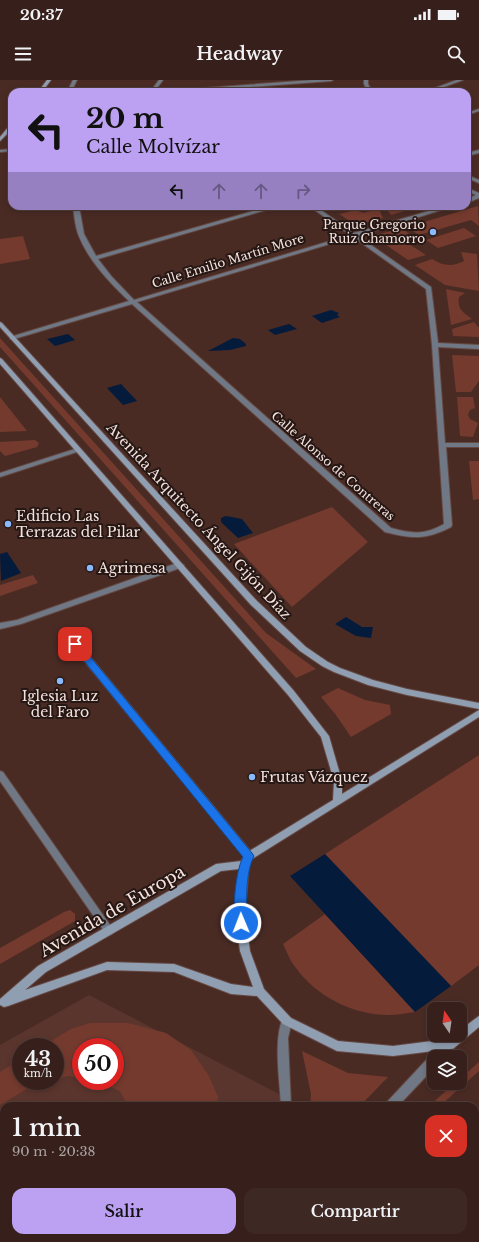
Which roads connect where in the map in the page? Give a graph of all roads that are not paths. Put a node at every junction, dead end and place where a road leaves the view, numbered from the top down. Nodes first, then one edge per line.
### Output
1 (331, 80) edge
2 (461, 80) edge
3 (219, 88) edge
4 (438, 88) edge
5 (8, 131) edge
6 (0, 140) edge
7 (77, 210) edge
8 (262, 210) edge
9 (318, 210) edge
10 (437, 210) edge
11 (354, 234) junction
12 (94, 258) junction
13 (132, 301) junction
14 (0, 324) edge
15 (12, 338) junction
16 (435, 345) junction
17 (479, 347) edge
18 (0, 360) edge
19 (443, 445) junction
20 (479, 445) edge
21 (78, 450) junction
22 (0, 475) edge
23 (180, 565) junction
24 (0, 626) edge
25 (75, 644) dead end
26 (479, 706) edge
27 (479, 713) edge
28 (0, 774) edge
29 (337, 801) junction
30 (249, 856) junction
31 (244, 866) junction
32 (108, 931) junction
33 (260, 992) junction
34 (2, 1003) edge
35 (479, 1021) edge
36 (287, 1022) junction
37 (450, 1044) junction
38 (444, 1050) edge
39 (427, 1067) edge
40 (286, 1102) edge
41 (395, 1102) edge

1 - 3 street
2 - 4 street
5 - 6 main road
7 - 12 street
8 - 12 street
9 - 11 street, Calle Alonso de Contreras
10 - 11 street, Calle Emilio Martín More
11 - 13 street, Calle Emilio Martín More
11 - 16 street, Calle Alonso de Contreras
12 - 13 street
13 - 15 street, Calle Emilio Martín More
13 - 19 street, Calle Alonso de Contreras
14 - 15 main road, Avenida Arquitecto Ángel Gijón Díaz
15 - 26 main road, Avenida Arquitecto Ángel Gijón Díaz
16 - 17 street
16 - 19 street, Calle Alonso de Contreras
18 - 21 main road
19 - 20 street
21 - 22 street
21 - 23 main road
23 - 24 street
23 - 29 main road
25 - 30 street
27 - 29 main road
28 - 32 street
29 - 30 main road
30 - 31 main road
31 - 32 main road, Avenida de Europa
31 - 33 main road
32 - 34 main road, Avenida de Europa
33 - 34 main road, Avenida de Europa
33 - 36 main road
35 - 37 main road
36 - 37 main road
36 - 40 street
37 - 38 street
39 - 41 street

